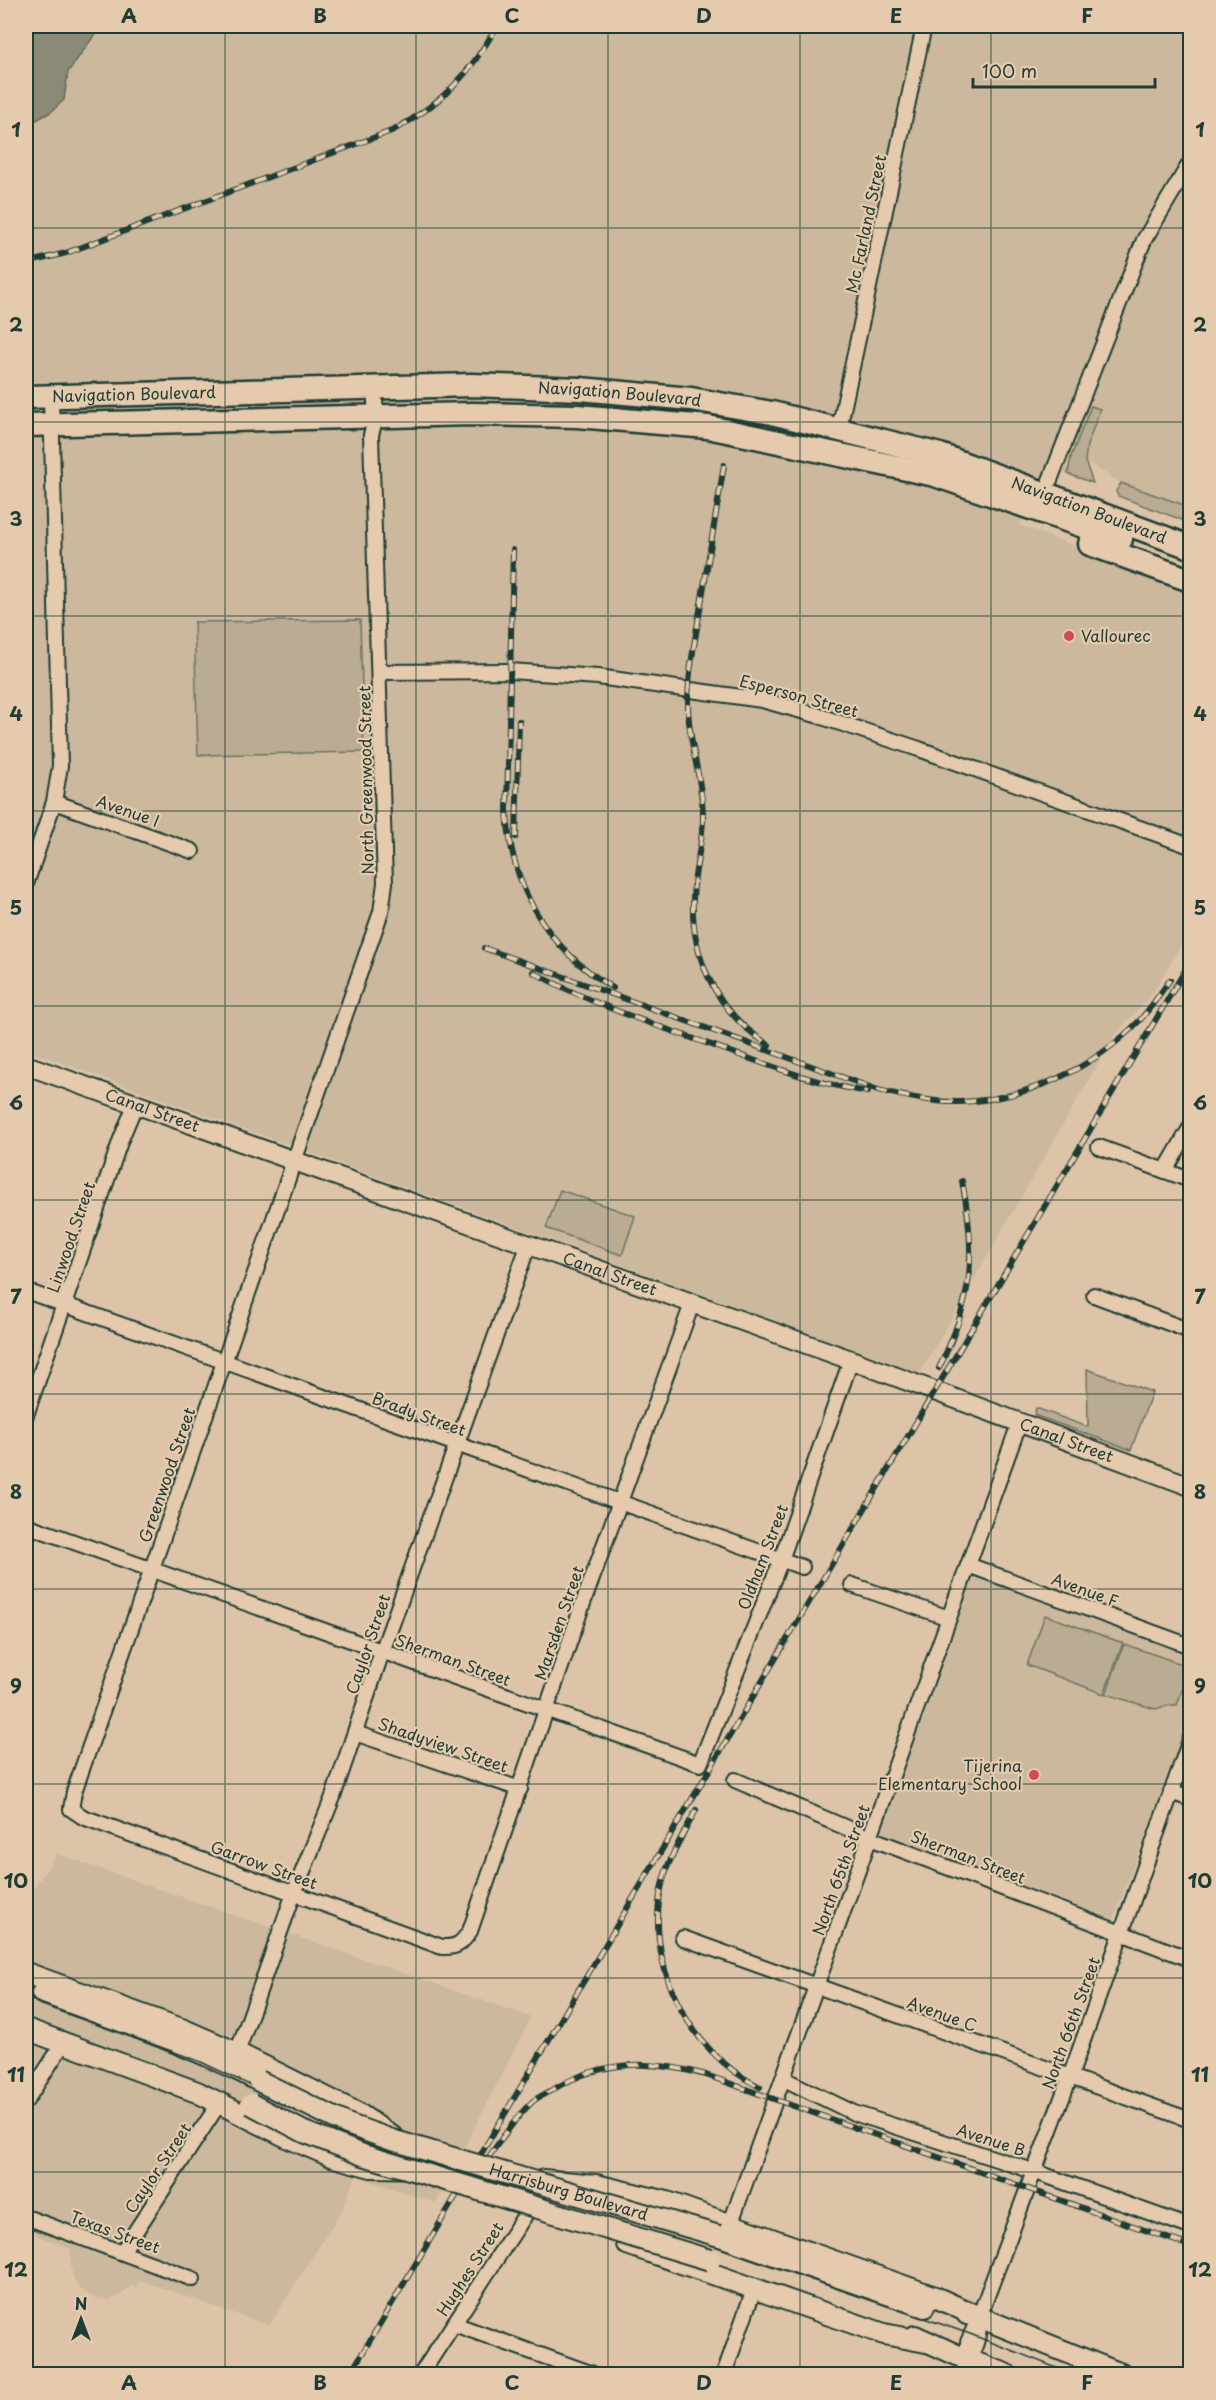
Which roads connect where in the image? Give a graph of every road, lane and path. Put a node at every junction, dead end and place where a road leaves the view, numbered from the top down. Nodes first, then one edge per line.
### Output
1 (924, 26) edge
2 (1191, 163) edge
3 (472, 385) junction
4 (374, 386) junction
5 (51, 397) junction
6 (26, 398) edge
7 (472, 414) junction
8 (376, 416) junction
9 (52, 424) junction
10 (26, 425) edge
11 (839, 429) junction
12 (841, 454) junction
13 (938, 465) junction
14 (1050, 480) junction
15 (1186, 549) edge
16 (1191, 580) edge
17 (380, 672) junction
18 (54, 802) junction
19 (1191, 846) edge
20 (192, 851) dead end
21 (26, 884) edge
22 (26, 1065) edge
23 (136, 1103) junction
24 (1191, 1128) edge
25 (1099, 1147) dead end
26 (295, 1160) junction
27 (1165, 1171) junction
28 (1191, 1180) edge
29 (528, 1245) junction
30 (26, 1291) edge
31 (1094, 1295) dead end
32 (65, 1304) junction
33 (692, 1304) junction
34 (1191, 1330) edge
35 (851, 1360) junction
36 (224, 1361) junction
37 (26, 1415) edge
38 (1019, 1424) junction
39 (456, 1444) junction
40 (1191, 1486) edge
41 (619, 1502) junction
42 (26, 1525) edge
43 (781, 1560) junction
44 (968, 1565) junction
45 (802, 1567) dead end
46 (152, 1569) junction
47 (852, 1585) dead end
48 (949, 1618) junction
49 (1191, 1646) edge
50 (382, 1652) junction
51 (546, 1710) junction
52 (355, 1733) junction
53 (1191, 1740) edge
54 (700, 1764) joint
55 (735, 1780) dead end
56 (520, 1789) junction
57 (1171, 1792) junction
58 (1191, 1799) edge
59 (72, 1802) joint
60 (870, 1838) junction
61 (294, 1893) junction
62 (1121, 1934) junction
63 (683, 1938) dead end
64 (454, 1948) joint
65 (1191, 1959) edge
66 (26, 1973) edge
67 (26, 1987) edge
68 (817, 1987) junction
69 (26, 2017) edge
70 (26, 2029) edge
71 (64, 2042) junction
72 (237, 2053) junction
73 (1070, 2077) junction
74 (784, 2079) junction
75 (26, 2100) edge
76 (220, 2102) junction
77 (1191, 2120) edge
78 (384, 2131) junction
79 (371, 2167) junction
80 (1033, 2171) junction
81 (543, 2180) junction
82 (533, 2203) junction
83 (26, 2217) edge
84 (1191, 2227) edge
85 (724, 2230) junction
86 (122, 2252) junction
87 (193, 2279) dead end
88 (754, 2289) junction
89 (980, 2317) junction
90 (454, 2324) junction
91 (926, 2342) junction
92 (965, 2367) edge
93 (421, 2374) edge
94 (593, 2374) edge
95 (724, 2374) edge
96 (1006, 2374) edge
97 (1121, 2374) edge

1 - 11 street, Mc Farland Street
2 - 14 street
3 - 4 main road, Navigation Boulevard
3 - 7 main road
3 - 11 main road, Navigation Boulevard
4 - 5 main road, Navigation Boulevard
4 - 8 street, North Greenwood Street
5 - 6 main road, Navigation Boulevard
5 - 9 street
7 - 8 main road, Navigation Boulevard
7 - 12 main road, Navigation Boulevard
8 - 9 main road, Navigation Boulevard
8 - 17 street, North Greenwood Street
9 - 10 main road, Navigation Boulevard
9 - 18 street
11 - 12 main road
11 - 13 main road, Navigation Boulevard
12 - 13 main road, Navigation Boulevard
13 - 14 main road
13 - 15 main road, Navigation Boulevard
13 - 16 main road
14 - 15 main road
17 - 19 street, Esperson Street
17 - 26 street, North Greenwood Street
18 - 20 street, Avenue I
18 - 21 street
22 - 23 street, Canal Street
23 - 26 street, Canal Street
23 - 32 street, Linwood Street
24 - 27 street
25 - 27 street
26 - 29 street, Canal Street
26 - 36 street, Greenwood Street
27 - 28 street
29 - 33 street, Canal Street
29 - 39 street, Caylor Street
30 - 32 street, Brady Street
31 - 34 street
32 - 36 street, Brady Street
32 - 37 street, Linwood Street
33 - 35 street, Canal Street
33 - 41 street, Marsden Street
35 - 38 street, Canal Street
35 - 43 street, Oldham Street
36 - 39 street, Brady Street
36 - 46 street, Greenwood Street
38 - 40 street, Canal Street
38 - 44 street, North 65th Street
39 - 41 street, Brady Street
39 - 50 street, Caylor Street
41 - 43 street, Brady Street
41 - 51 street, Marsden Street
42 - 46 street, Sherman Street
43 - 45 street, Brady Street
43 - 54 street, Oldham Street
44 - 48 street, North 65th Street
44 - 49 street, Avenue F
46 - 50 street, Sherman Street
46 - 59 street, Greenwood Street
47 - 48 street
48 - 60 street, North 65th Street
50 - 51 street, Sherman Street
50 - 52 street, Caylor Street
51 - 54 street, Sherman Street
51 - 56 street, Marsden Street
52 - 56 street, Shadyview Street
52 - 61 street, Caylor Street
53 - 57 street, North 66th Street
55 - 60 street, Sherman Street
56 - 64 street, Marsden Street
57 - 58 street
57 - 62 street, North 66th Street
59 - 61 street, Garrow Street
60 - 62 street, Sherman Street
60 - 68 street, North 65th Street
61 - 64 street, Garrow Street
61 - 72 street, Caylor Street
62 - 65 street, Sherman Street
62 - 73 street, North 66th Street
63 - 68 street, Avenue C
66 - 72 main road
67 - 85 main road, Harrisburg Boulevard, bridge
68 - 73 street, Avenue C
68 - 74 street, North 65th Street
69 - 91 main road, Harrisburg Boulevard, bridge
70 - 71 main road
71 - 75 street
71 - 76 main road
72 - 78 main road
73 - 77 street, Avenue C
73 - 80 street, North 66th Street
74 - 80 street, Avenue B
74 - 85 street, North 65th Street
76 - 79 main road
76 - 86 street, Caylor Street
78 - 79 main road
78 - 81 main road
79 - 82 main road
80 - 84 street, Avenue B
80 - 89 street, North 66th Street
81 - 82 street, Hughes Street
81 - 85 main road
82 - 88 main road
82 - 90 street, Hughes Street
83 - 86 street, Texas Street
85 - 89 main road, Harrisburg Boulevard
86 - 87 street, Texas Street
88 - 91 main road
88 - 95 street
89 - 92 street, North 66th Street
89 - 97 main road, Harrisburg Boulevard
90 - 93 street, Hughes Street
90 - 94 street
91 - 92 main road, Harrisburg Boulevard
92 - 96 main road, Harrisburg Boulevard

